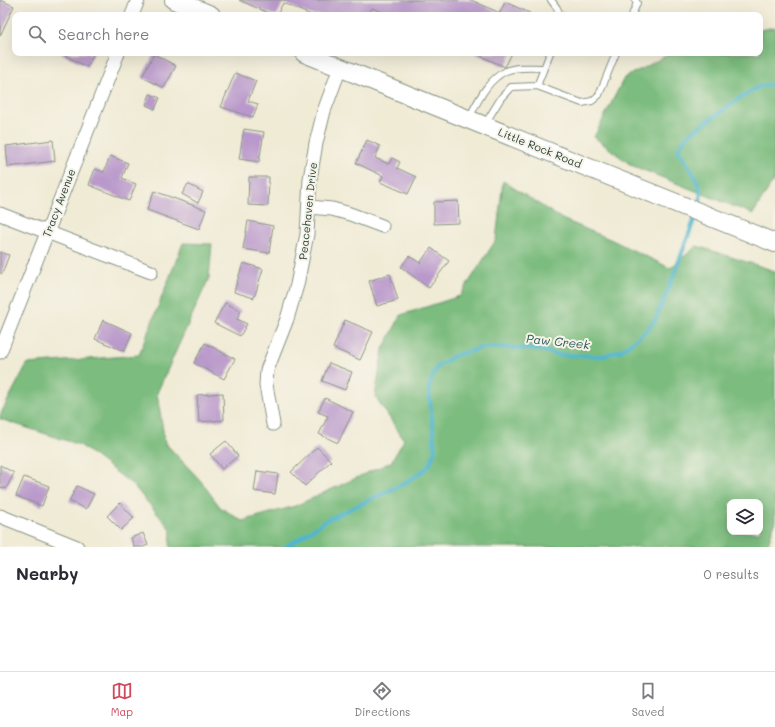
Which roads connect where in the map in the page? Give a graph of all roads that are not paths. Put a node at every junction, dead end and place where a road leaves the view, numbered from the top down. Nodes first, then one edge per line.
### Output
1 (138, 0) edge
2 (174, 0) edge
3 (551, 0) edge
4 (635, 0) edge
5 (133, 12) edge
6 (204, 12) edge
7 (559, 12) edge
8 (633, 12) edge
9 (117, 56) edge
10 (311, 56) edge
11 (549, 56) edge
12 (615, 56) edge
13 (340, 68) junction
14 (544, 68) junction
15 (537, 86) junction
16 (476, 122) junction
17 (309, 207) junction
18 (0, 214) edge
19 (382, 226) dead end
20 (47, 234) junction
21 (775, 243) edge
22 (151, 272) dead end
23 (0, 352) edge
24 (273, 424) dead end
25 (0, 516) edge
26 (77, 547) edge

1 - 5 street
2 - 6 main road
3 - 7 lane
4 - 8 lane
9 - 20 street, Tracy Avenue
10 - 13 main road, Little Rock Road
11 - 14 lane
12 - 15 lane
13 - 16 main road, Little Rock Road
13 - 17 street, Peacehaven Drive
14 - 15 lane
14 - 16 lane
15 - 16 lane
16 - 21 main road, Little Rock Road
17 - 19 street
17 - 24 street, Peacehaven Drive
18 - 20 street
20 - 22 street
20 - 23 street, Tracy Avenue
25 - 26 street

